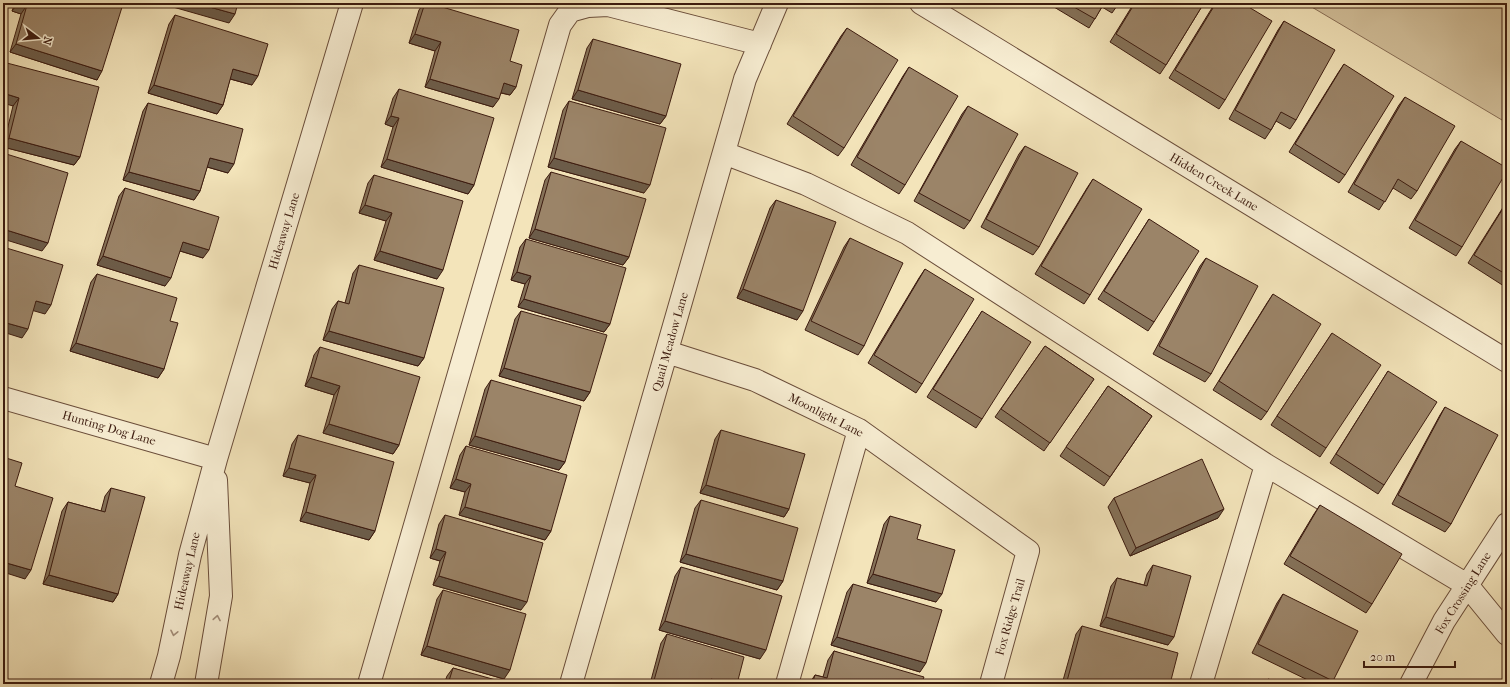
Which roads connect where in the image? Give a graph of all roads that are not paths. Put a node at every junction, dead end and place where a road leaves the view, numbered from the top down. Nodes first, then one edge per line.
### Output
1 (352, 3) edge
2 (778, 3) edge
3 (921, 3) edge
4 (760, 44) junction
5 (724, 153) junction
6 (667, 352) junction
7 (1507, 361) edge
8 (3, 398) edge
9 (859, 430) junction
10 (216, 459) junction
11 (1266, 465) junction
12 (1507, 524) edge
13 (1028, 551) joint
14 (1467, 585) junction
15 (1507, 634) edge
16 (161, 684) edge
17 (206, 684) edge
18 (369, 684) edge
19 (571, 684) edge
20 (787, 684) edge
21 (991, 684) edge
22 (1201, 684) edge
23 (1410, 684) edge

1 - 10 street, Hideaway Lane
2 - 4 street, Quail Meadow Lane
3 - 7 street, Hidden Creek Lane
4 - 5 street, Quail Meadow Lane
4 - 18 street
5 - 6 street, Quail Meadow Lane
5 - 11 street
6 - 9 street, Moonlight Lane
6 - 19 street, Quail Meadow Lane
8 - 10 street, Hunting Dog Lane
9 - 13 street, Moonlight Lane
9 - 20 street
10 -> 16 street, Hideaway Lane
17 -> 10 street, Hideaway Lane
11 - 14 street
11 - 22 street
12 - 14 street, Fox Crossing Lane
13 - 21 street, Fox Ridge Trail
14 - 15 street
14 - 23 street, Fox Crossing Lane

